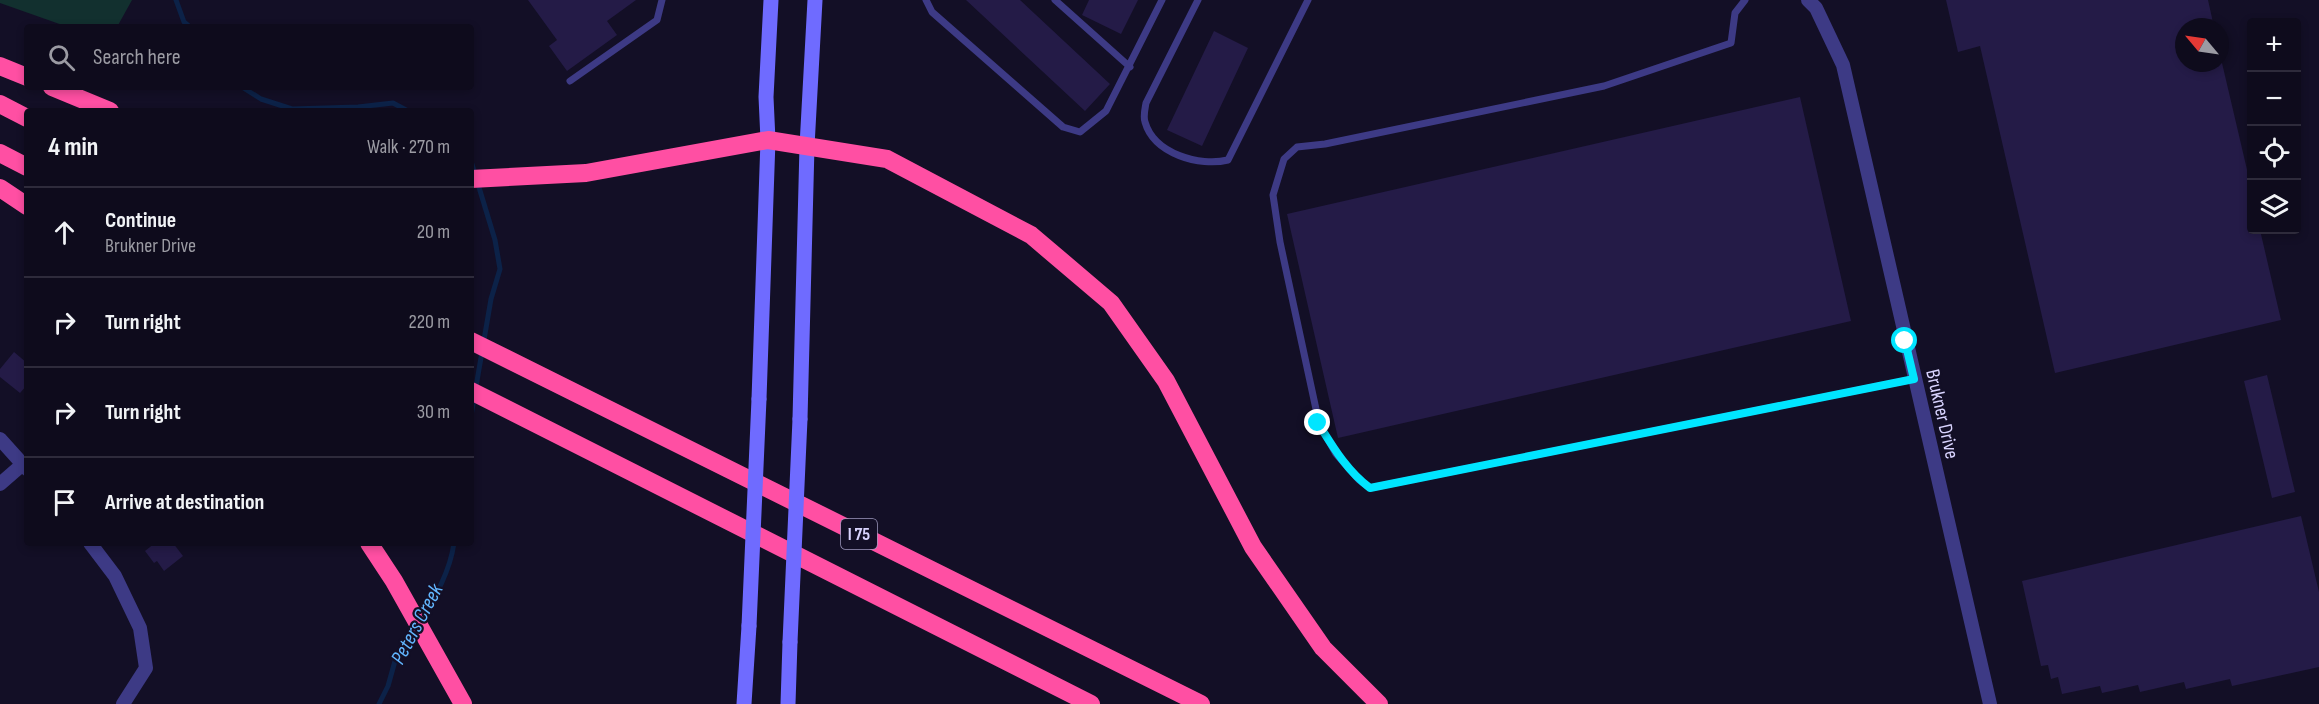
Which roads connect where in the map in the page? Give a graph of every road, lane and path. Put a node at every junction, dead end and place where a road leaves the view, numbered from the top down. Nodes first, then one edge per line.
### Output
1 (662, 0) edge
2 (771, 0) edge
3 (816, 0) edge
4 (926, 0) edge
5 (1162, 0) edge
6 (1198, 0) edge
7 (1308, 0) edge
8 (1745, 0) edge
9 (1808, 0) edge
10 (1059, 1) edge
11 (0, 66) edge
12 (1130, 67) junction
13 (24, 76) edge
14 (570, 81) dead end
15 (59, 90) edge
16 (0, 104) edge
17 (103, 108) edge
18 (24, 116) edge
19 (768, 140) junction
20 (807, 146) junction
21 (0, 153) edge
22 (24, 165) edge
23 (474, 179) edge
24 (0, 188) edge
25 (24, 204) edge
26 (474, 343) edge
27 (1914, 379) junction
28 (474, 393) edge
29 (0, 439) edge
30 (24, 466) edge
31 (24, 468) edge
32 (0, 484) edge
33 (92, 546) edge
34 (371, 546) edge
35 (123, 704) edge
36 (463, 704) edge
37 (744, 704) edge
38 (788, 704) edge
39 (1091, 704) edge
40 (1201, 704) edge
41 (1379, 704) edge
42 (1990, 704) edge

1 - 14 lane
2 - 19 main road
3 - 20 main road
4 - 12 lane
5 - 12 lane
6 - 7 lane
8 - 27 lane
9 - 27 street, Brukner Drive
10 - 12 lane
11 - 13 highway
15 - 17 highway
16 - 18 highway
19 - 20 highway
19 - 23 highway
19 - 37 main road, bridge
20 - 38 main road, bridge
20 - 41 highway
21 - 22 highway
24 - 25 highway
26 - 40 highway, I 75
27 - 42 street, Brukner Drive
28 - 39 highway, I 75
29 - 30 street
31 - 32 street
33 - 35 street
34 - 36 highway

